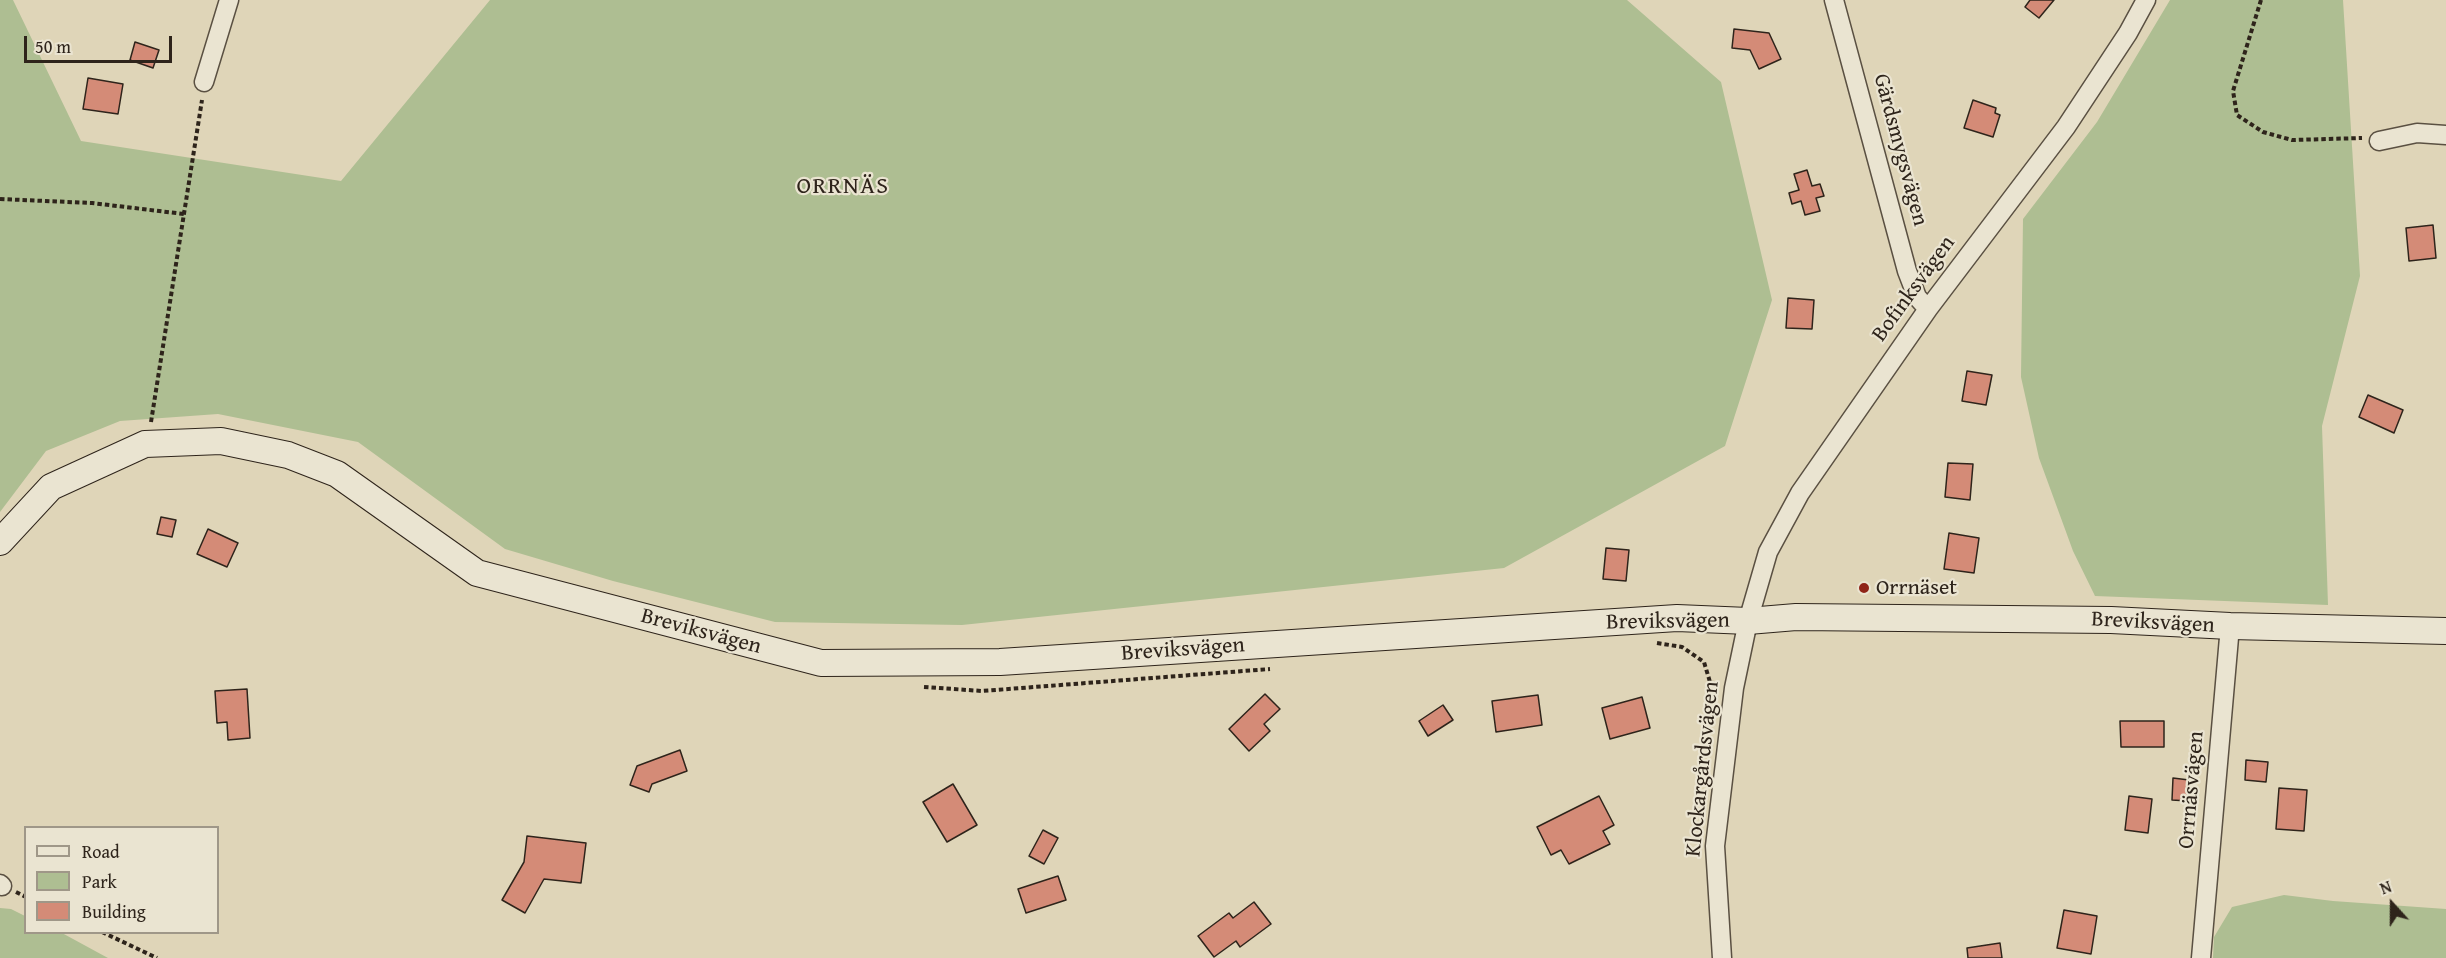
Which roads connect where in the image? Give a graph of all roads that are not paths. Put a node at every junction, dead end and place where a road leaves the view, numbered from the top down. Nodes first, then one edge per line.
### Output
1 (229, 0) edge
2 (1834, 0) edge
3 (2146, 0) edge
4 (204, 82) road end
5 (2446, 135) edge
6 (2379, 141) road end
7 (1928, 309) junction
8 (0, 542) edge
9 (1748, 621) junction
10 (2230, 626) junction
11 (2446, 631) edge
12 (1722, 958) edge
13 (2201, 958) edge

1 - 4 street
2 - 7 street, Gärdsmygsvägen
3 - 7 street, Bofinksvägen
5 - 6 street
7 - 9 street, Bofinksvägen
8 - 9 main road, Breviksvägen
9 - 10 main road, Breviksvägen
9 - 12 street, Klockargårdsvägen
10 - 11 main road, Breviksvägen
10 - 13 street, Orrnäsvägen

